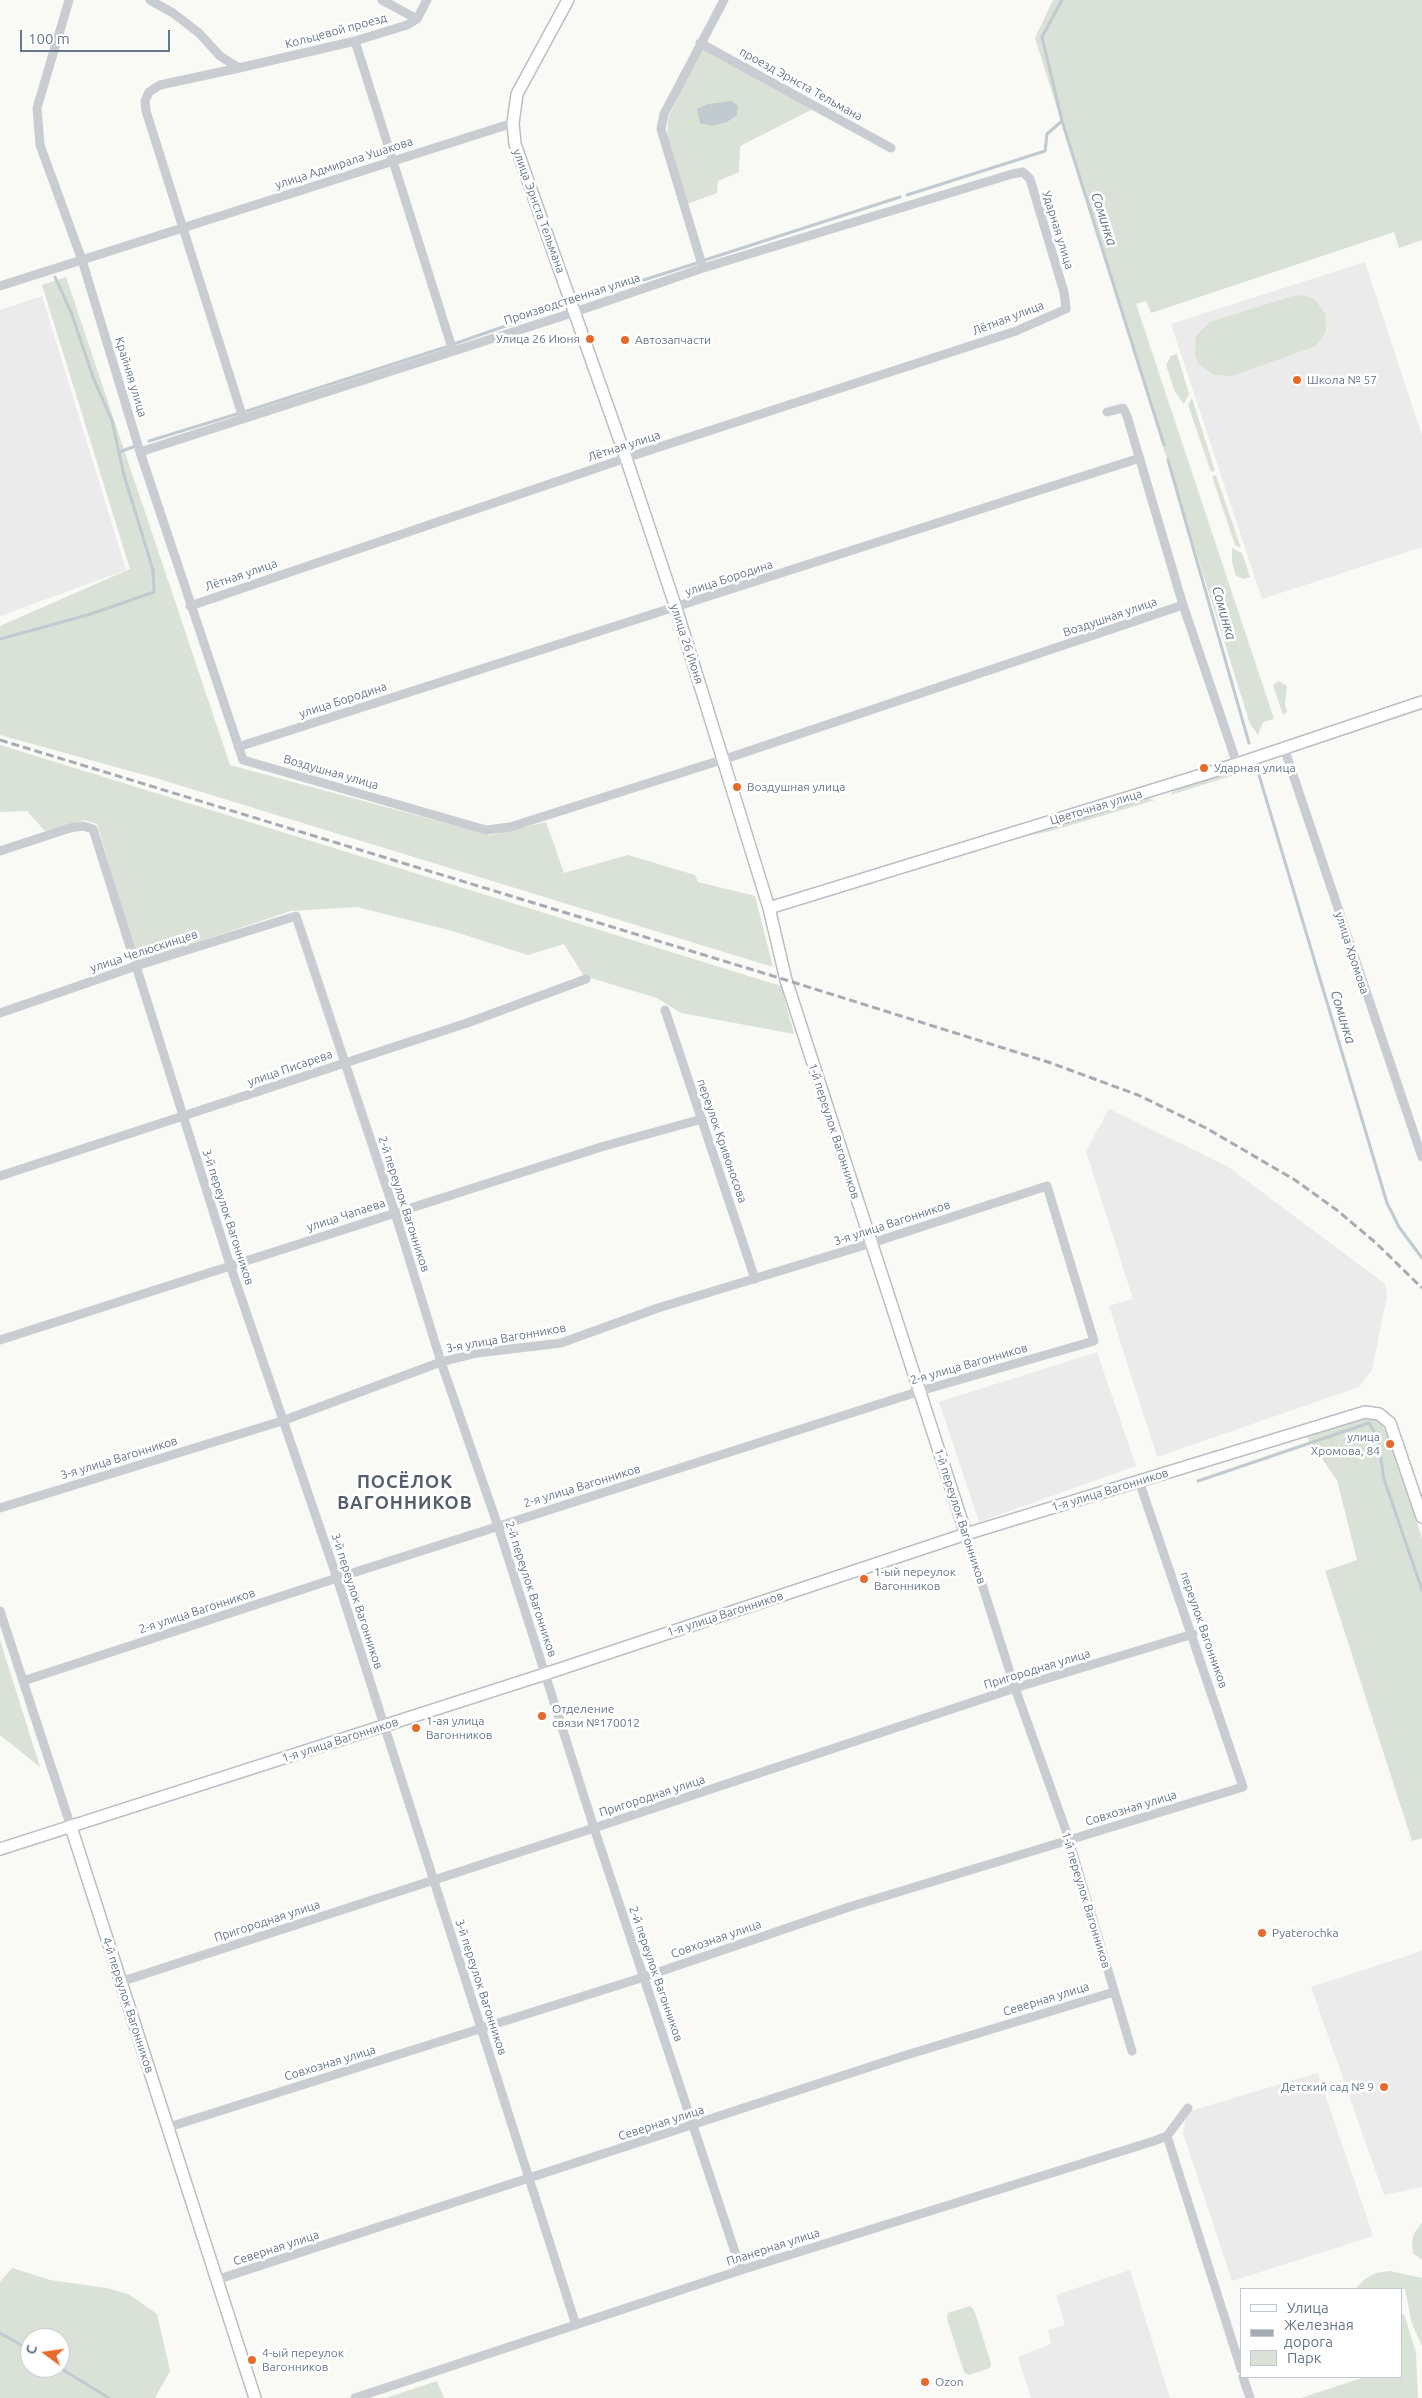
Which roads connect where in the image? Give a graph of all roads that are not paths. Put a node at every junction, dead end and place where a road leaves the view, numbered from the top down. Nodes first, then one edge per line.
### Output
1 (70, 0) edge
2 (150, 0) edge
3 (382, 0) edge
4 (427, 0) edge
5 (568, 0) edge
6 (724, 0) edge
7 (417, 19) junction
8 (355, 41) junction
9 (700, 43) junction
10 (239, 68) junction
11 (513, 123) junction
12 (891, 148) dead end
13 (393, 160) junction
14 (1012, 174) joint
15 (184, 228) junction
16 (82, 260) junction
17 (703, 268) junction
18 (0, 286) edge
19 (1066, 309) joint
20 (575, 312) junction
21 (453, 351) junction
22 (1107, 412) dead end
23 (243, 418) junction
24 (140, 452) junction
25 (626, 458) junction
26 (1140, 458) junction
27 (1183, 605) junction
28 (190, 606) junction
29 (676, 608) junction
30 (1422, 702) edge
31 (238, 747) junction
32 (1284, 748) junction
33 (724, 759) junction
34 (243, 760) joint
35 (1237, 764) junction
36 (0, 851) edge
37 (769, 908) junction
38 (296, 916) joint
39 (136, 966) junction
40 (586, 979) dead end
41 (786, 980) joint
42 (665, 1010) dead end
43 (0, 1013) edge
44 (344, 1063) junction
45 (183, 1117) junction
46 (702, 1119) junction
47 (1422, 1157) edge
48 (0, 1176) edge
49 (395, 1213) junction
50 (870, 1244) junction
51 (230, 1265) junction
52 (755, 1279) junction
53 (0, 1340) edge
54 (1094, 1341) joint
55 (440, 1362) junction
56 (920, 1391) junction
57 (282, 1421) junction
58 (1139, 1481) junction
59 (0, 1508) edge
60 (1422, 1517) edge
61 (498, 1526) junction
62 (966, 1534) junction
63 (337, 1578) junction
64 (0, 1611) edge
65 (1193, 1634) junction
66 (545, 1674) junction
67 (23, 1681) junction
68 (1015, 1688) junction
69 (384, 1726) junction
70 (1243, 1787) joint
71 (71, 1827) junction
72 (594, 1828) junction
73 (1068, 1840) junction
74 (0, 1849) edge
75 (433, 1879) junction
76 (644, 1977) junction
77 (120, 1982) junction
78 (1114, 1992) junction
79 (481, 2029) junction
80 (1132, 2051) dead end
81 (1188, 2108) dead end
82 (694, 2125) junction
83 (168, 2126) junction
84 (1167, 2136) junction
85 (530, 2179) junction
86 (741, 2270) junction
87 (216, 2280) junction
88 (576, 2325) junction
89 (1240, 2366) edge
90 (1243, 2378) edge
91 (255, 2398) edge
92 (355, 2398) edge
93 (1250, 2398) edge

1 - 16 street, Крайняя улица
2 - 10 street
3 - 7 street
4 - 7 street
5 - 11 street, улица Эрнста Тельмана
6 - 9 street
7 - 8 street, Кольцевой проезд
8 - 10 street, Кольцевой проезд
8 - 13 street
9 - 12 street, проезд Эрнста Тельмана
9 - 17 street
10 - 15 street, Кольцевой проезд
11 - 13 street, улица Адмирала Ушакова
11 - 20 street, улица Эрнста Тельмана
13 - 15 street, улица Адмирала Ушакова
13 - 21 street
14 - 17 street, Производственная улица
14 - 19 street, Ударная улица
15 - 16 street, улица Адмирала Ушакова
15 - 23 street
16 - 18 street, улица Адмирала Ушакова
16 - 24 street, Крайняя улица
17 - 20 street, Производственная улица
19 - 25 street, Лётная улица
20 - 21 street, Производственная улица
20 - 25 street, улица 26 Июня
21 - 23 street, Производственная улица
22 - 26 street
23 - 24 street, Производственная улица
24 - 28 street, Крайняя улица
25 - 28 street, Лётная улица
25 - 29 street, улица 26 Июня
26 - 27 street
26 - 29 street, улица Бородина
27 - 33 street, Воздушная улица
27 - 35 street
28 - 31 street, Крайняя улица
29 - 31 street, улица Бородина
29 - 33 street, улица 26 Июня
30 - 32 street, Цветочная улица
31 - 34 street, Крайняя улица
32 - 35 street, Цветочная улица
32 - 47 street, улица Хромова
33 - 34 street, Воздушная улица
33 - 37 street, улица 26 Июня
35 - 37 street, Цветочная улица
36 - 39 street, 3-й переулок Вагонников
37 - 41 street, улица 26 Июня
38 - 39 street, улица Челюскинцев
38 - 44 street, 2-й переулок Вагонников
39 - 43 street, улица Челюскинцев
39 - 45 street, 3-й переулок Вагонников
40 - 44 street, улица Писарева
41 - 50 street, 1-й переулок Вагонников
42 - 46 street, переулок Кривоносова
44 - 45 street, улица Писарева
44 - 49 street, 2-й переулок Вагонников
45 - 48 street, улица Писарева
45 - 51 street, 3-й переулок Вагонников
46 - 49 street, улица Чапаева
46 - 52 street, переулок Кривоносова
49 - 51 street, улица Чапаева
49 - 55 street, 2-й переулок Вагонников
50 - 52 street, 3-я улица Вагонников
50 - 54 street, 3-я улица Вагонников
50 - 56 street, 1-й переулок Вагонников
51 - 53 street, улица Чапаева
51 - 57 street, 3-й переулок Вагонников
52 - 55 street, 3-я улица Вагонников
54 - 56 street, 2-я улица Вагонников
55 - 57 street, 3-я улица Вагонников
55 - 61 street, 2-й переулок Вагонников
56 - 61 street, 2-я улица Вагонников
56 - 62 street, 1-й переулок Вагонников
57 - 59 street, 3-я улица Вагонников
57 - 63 street, 3-й переулок Вагонников
58 - 60 street, 1-я улица Вагонников
58 - 62 street, 1-я улица Вагонников
58 - 65 street, переулок Вагонников
61 - 63 street, 2-я улица Вагонников
61 - 66 street, 2-й переулок Вагонников
62 - 66 street, 1-я улица Вагонников
62 - 68 street, 1-й переулок Вагонников
63 - 67 street, 2-я улица Вагонников
63 - 69 street, 3-й переулок Вагонников
64 - 67 street, 4-й переулок Вагонников
65 - 68 street, Пригородная улица
65 - 70 street, переулок Вагонников
66 - 69 street, 1-я улица Вагонников
66 - 72 street, 2-й переулок Вагонников
67 - 71 street, 4-й переулок Вагонников
68 - 72 street, Пригородная улица
68 - 73 street, 1-й переулок Вагонников
69 - 71 street, 1-я улица Вагонников
69 - 75 street, 3-й переулок Вагонников
70 - 73 street, Совхозная улица
71 - 74 street, 1-я улица Вагонников
71 - 77 street, 4-й переулок Вагонников
72 - 75 street, Пригородная улица
72 - 76 street, 2-й переулок Вагонников
73 - 76 street, Совхозная улица
73 - 78 street, 1-й переулок Вагонников
75 - 77 street, Пригородная улица
75 - 79 street, 3-й переулок Вагонников
76 - 79 street, Совхозная улица
76 - 82 street, 2-й переулок Вагонников
77 - 83 street, 4-й переулок Вагонников
78 - 80 street, 1-й переулок Вагонников
78 - 82 street, Северная улица
79 - 83 street, Совхозная улица
79 - 85 street, 3-й переулок Вагонников
81 - 84 street
82 - 85 street, Северная улица
82 - 86 street, 2-й переулок Вагонников
83 - 87 street, 4-й переулок Вагонников
84 - 86 street, Планерная улица
84 - 89 street
85 - 87 street, Северная улица
85 - 88 street, 3-й переулок Вагонников
86 - 88 street, Планерная улица
87 - 91 street, 4-й переулок Вагонников
88 - 92 street, Планерная улица
90 - 93 street

